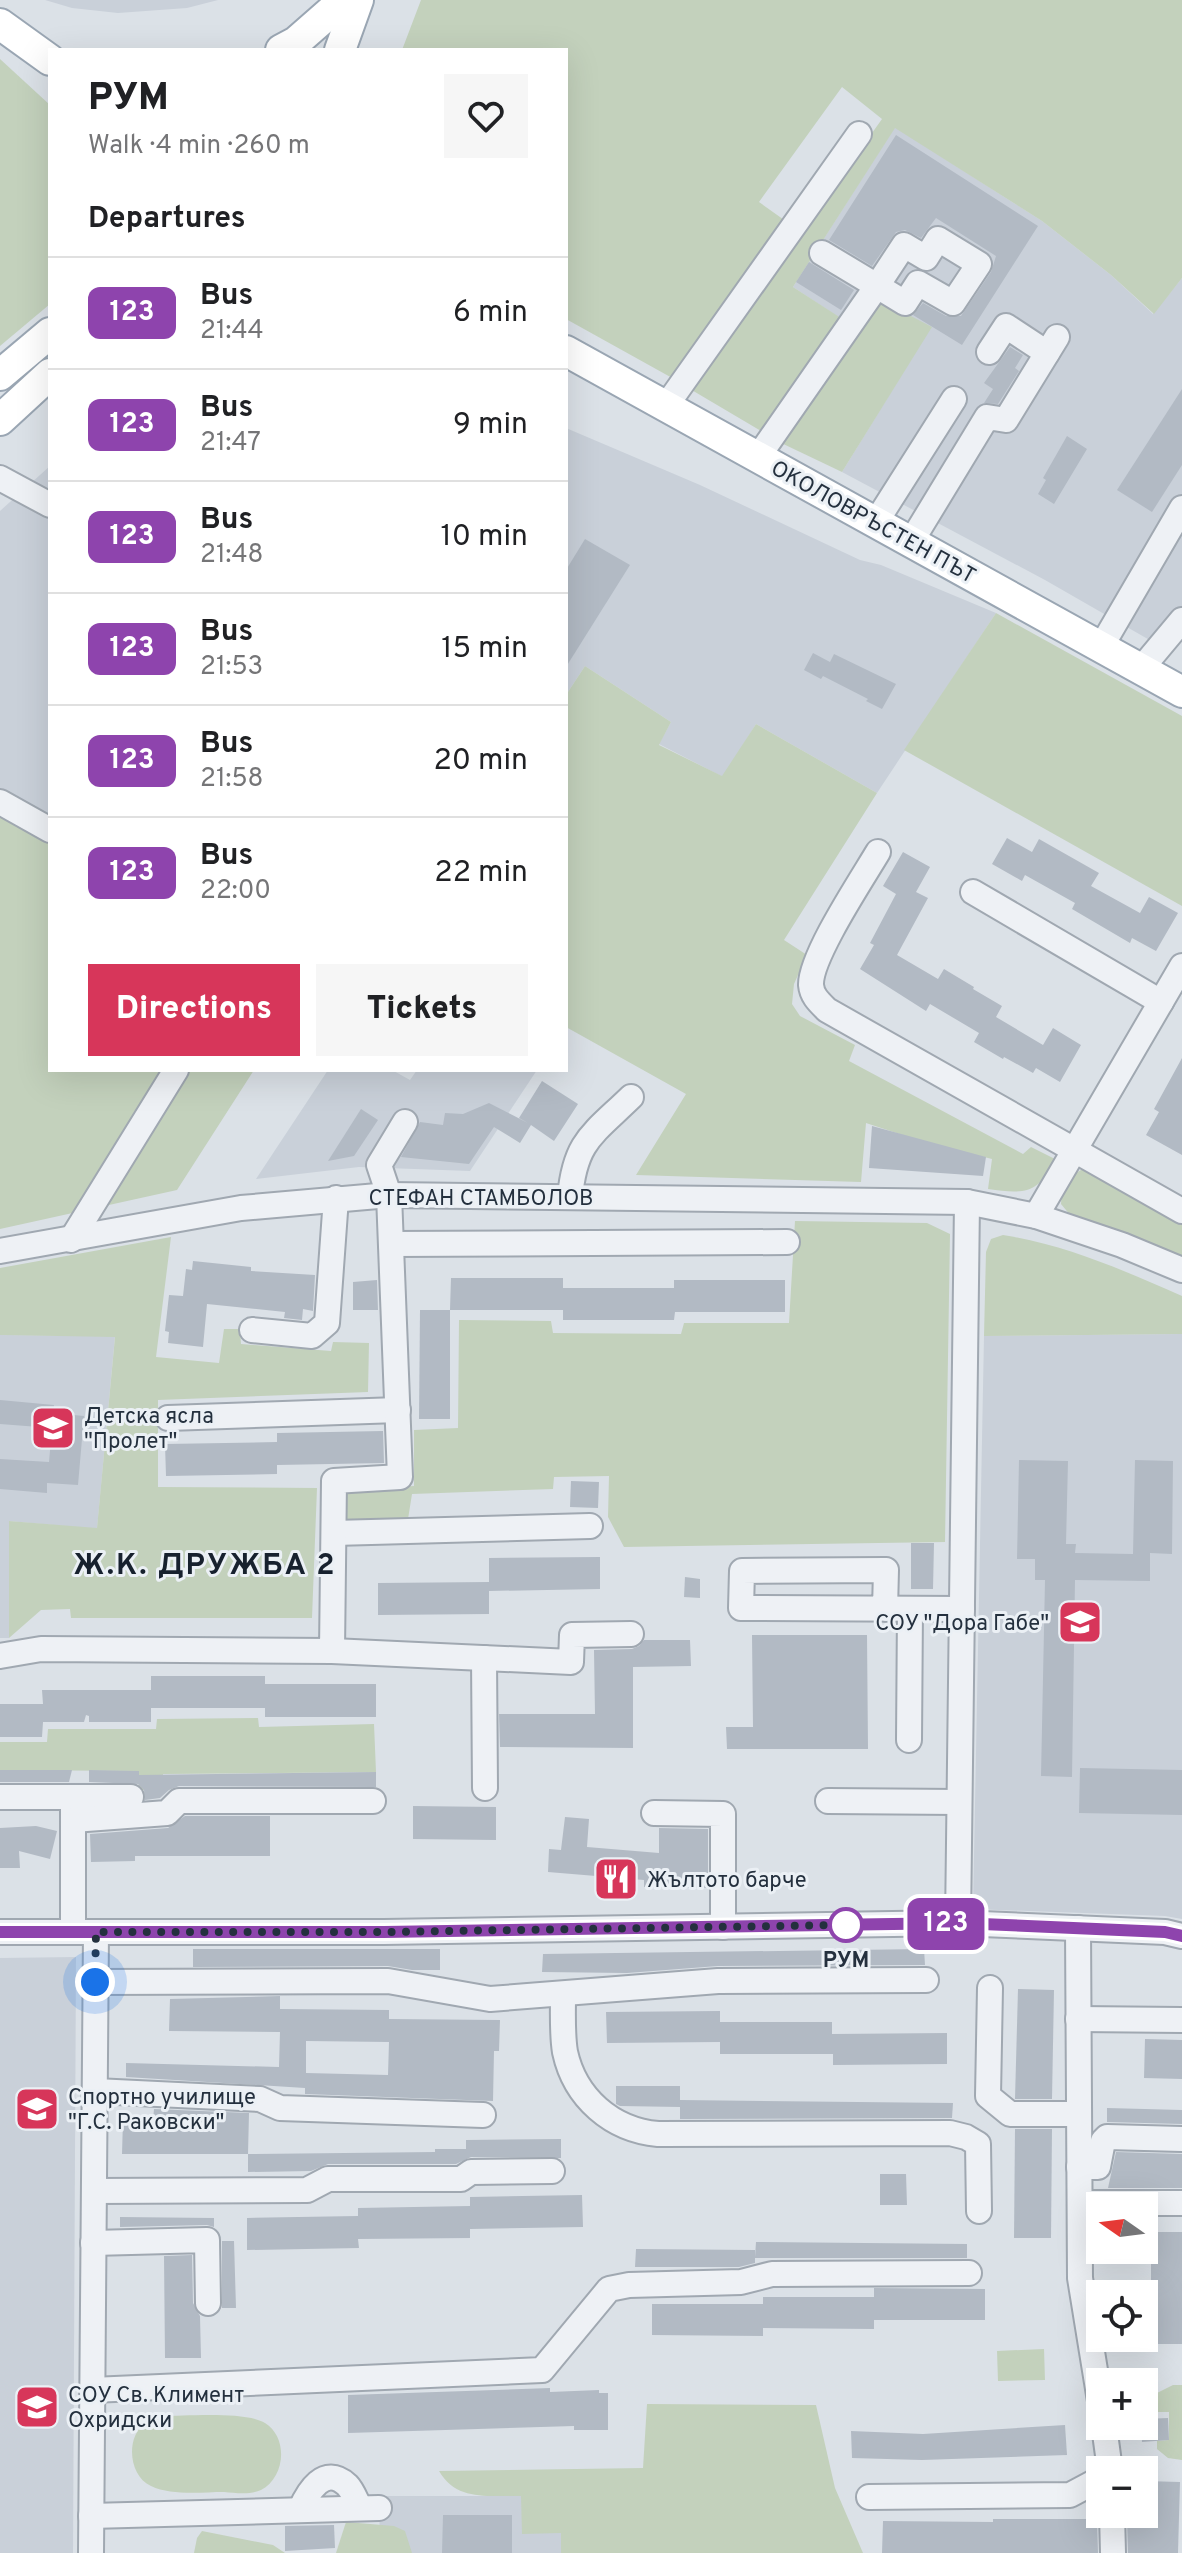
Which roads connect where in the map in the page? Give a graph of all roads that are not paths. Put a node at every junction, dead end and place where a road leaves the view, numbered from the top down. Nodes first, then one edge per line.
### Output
1 (344, 0) edge
2 (358, 0) edge
3 (8, 29) edge
4 (64, 48) edge
5 (285, 48) edge
6 (341, 48) edge
7 (48, 59) edge
8 (859, 134) dead end
9 (822, 253) dead end
10 (48, 335) edge
11 (568, 352) edge
12 (989, 352) dead end
13 (0, 375) edge
14 (48, 378) edge
15 (954, 399) dead end
16 (666, 406) junction
17 (0, 420) edge
18 (758, 457) junction
19 (0, 478) edge
20 (48, 501) edge
21 (1182, 508) edge
22 (876, 522) junction
23 (911, 542) junction
24 (1182, 620) edge
25 (1101, 647) junction
26 (1141, 669) junction
27 (1182, 692) edge
28 (0, 802) edge
29 (48, 829) edge
30 (878, 852) dead end
31 (973, 892) dead end
32 (1182, 966) edge
33 (1161, 1002) junction
34 (175, 1072) edge
35 (631, 1097) dead end
36 (405, 1122) dead end
37 (1075, 1149) junction
38 (389, 1195) junction
39 (570, 1197) junction
40 (336, 1198) junction
41 (967, 1202) junction
42 (1182, 1211) edge
43 (1036, 1216) junction
44 (71, 1240) junction
45 (787, 1242) dead end
46 (391, 1244) junction
47 (0, 1251) edge
48 (1182, 1270) edge
49 (252, 1330) dead end
50 (398, 1410) junction
51 (168, 1418) dead end
52 (590, 1526) dead end
53 (334, 1533) junction
54 (885, 1609) junction
55 (910, 1609) junction
56 (962, 1609) junction
57 (631, 1634) dead end
58 (332, 1651) junction
59 (0, 1656) edge
60 (484, 1658) junction
61 (909, 1740) dead end
62 (485, 1788) dead end
63 (0, 1797) edge
64 (131, 1797) dead end
65 (373, 1801) dead end
66 (828, 1801) dead end
67 (959, 1802) junction
68 (73, 1808) junction
69 (654, 1813) dead end
70 (958, 1923) junction
71 (723, 1927) junction
72 (1078, 1928) junction
73 (0, 1932) edge
74 (85, 1932) junction
75 (1182, 1936) edge
76 (926, 1980) dead end
77 (95, 1982) junction
78 (990, 1988) dead end
79 (563, 1995) junction
80 (1078, 2019) junction
81 (1182, 2020) edge
82 (95, 2091) junction
83 (1079, 2114) junction
84 (483, 2115) dead end
85 (1182, 2139) edge
86 (1079, 2167) junction
87 (552, 2171) dead end
88 (94, 2191) junction
89 (1080, 2203) junction
90 (1182, 2203) edge
91 (979, 2211) dead end
92 (93, 2243) junction
93 (969, 2273) dead end
94 (208, 2303) dead end
95 (1095, 2368) edge
96 (92, 2390) junction
97 (1086, 2486) edge
98 (869, 2497) dead end
99 (369, 2508) dead end
100 (91, 2516) junction
101 (1112, 2528) edge
102 (91, 2553) edge
103 (1113, 2553) edge

1 - 5 main road
2 - 6 main road
3 - 4 main road
3 - 7 main road
8 - 16 street
9 - 18 street
10 - 13 main road
11 - 16 main road, ОКОЛОВРЪСТЕН ПЪТ
12 - 23 street
14 - 17 main road
15 - 22 street
16 - 18 main road, ОКОЛОВРЪСТЕН ПЪТ
18 - 22 main road, ОКОЛОВРЪСТЕН ПЪТ
19 - 20 street
21 - 25 street
22 - 23 main road, ОКОЛОВРЪСТЕН ПЪТ
23 - 25 main road, ОКОЛОВРЪСТЕН ПЪТ
24 - 26 street
25 - 26 main road, ОКОЛОВРЪСТЕН ПЪТ
26 - 27 main road, ОКОЛОВРЪСТЕН ПЪТ
28 - 29 street
30 - 37 street
31 - 33 street
32 - 33 street
33 - 37 street
34 - 44 street
35 - 39 street
36 - 38 street
37 - 42 street
37 - 43 street
38 - 39 street, СТЕФАН СТАМБОЛОВ
38 - 40 street, СТЕФАН СТАМБОЛОВ
38 - 46 street
39 - 41 street, СТЕФАН СТАМБОЛОВ
40 - 44 street, СТЕФАН СТАМБОЛОВ
40 - 49 street
41 - 43 street, СТЕФАН СТАМБОЛОВ
41 - 56 street
43 - 48 street, СТЕФАН СТАМБОЛОВ
44 - 47 street, СТЕФАН СТАМБОЛОВ
45 - 46 street
46 - 50 street
50 - 51 street
50 - 53 street
52 - 53 street
53 - 58 street
54 - 54 street
54 - 55 street
55 - 56 street
55 - 61 street
56 - 67 street
57 - 60 street
58 - 59 street
58 - 60 street
60 - 62 street
63 - 68 street
64 - 68 street
65 - 68 street
66 - 67 street
67 - 70 street
68 - 74 street
69 - 71 street
70 - 71 street
70 - 72 street
71 - 74 street
72 - 75 street
72 - 80 street
73 - 74 street
74 - 77 street
76 - 79 street
77 - 79 street
77 - 82 street
78 - 83 street
79 - 91 street
80 - 81 street
80 - 83 street
82 - 84 street
82 - 88 street
83 - 86 street
85 - 86 street
86 - 89 street
87 - 88 street
88 - 92 street
89 - 90 street
89 - 95 street
92 - 94 street
92 - 96 street
93 - 96 street
96 - 100 street
97 - 98 street
99 - 100 street
100 - 102 street
101 - 103 street

